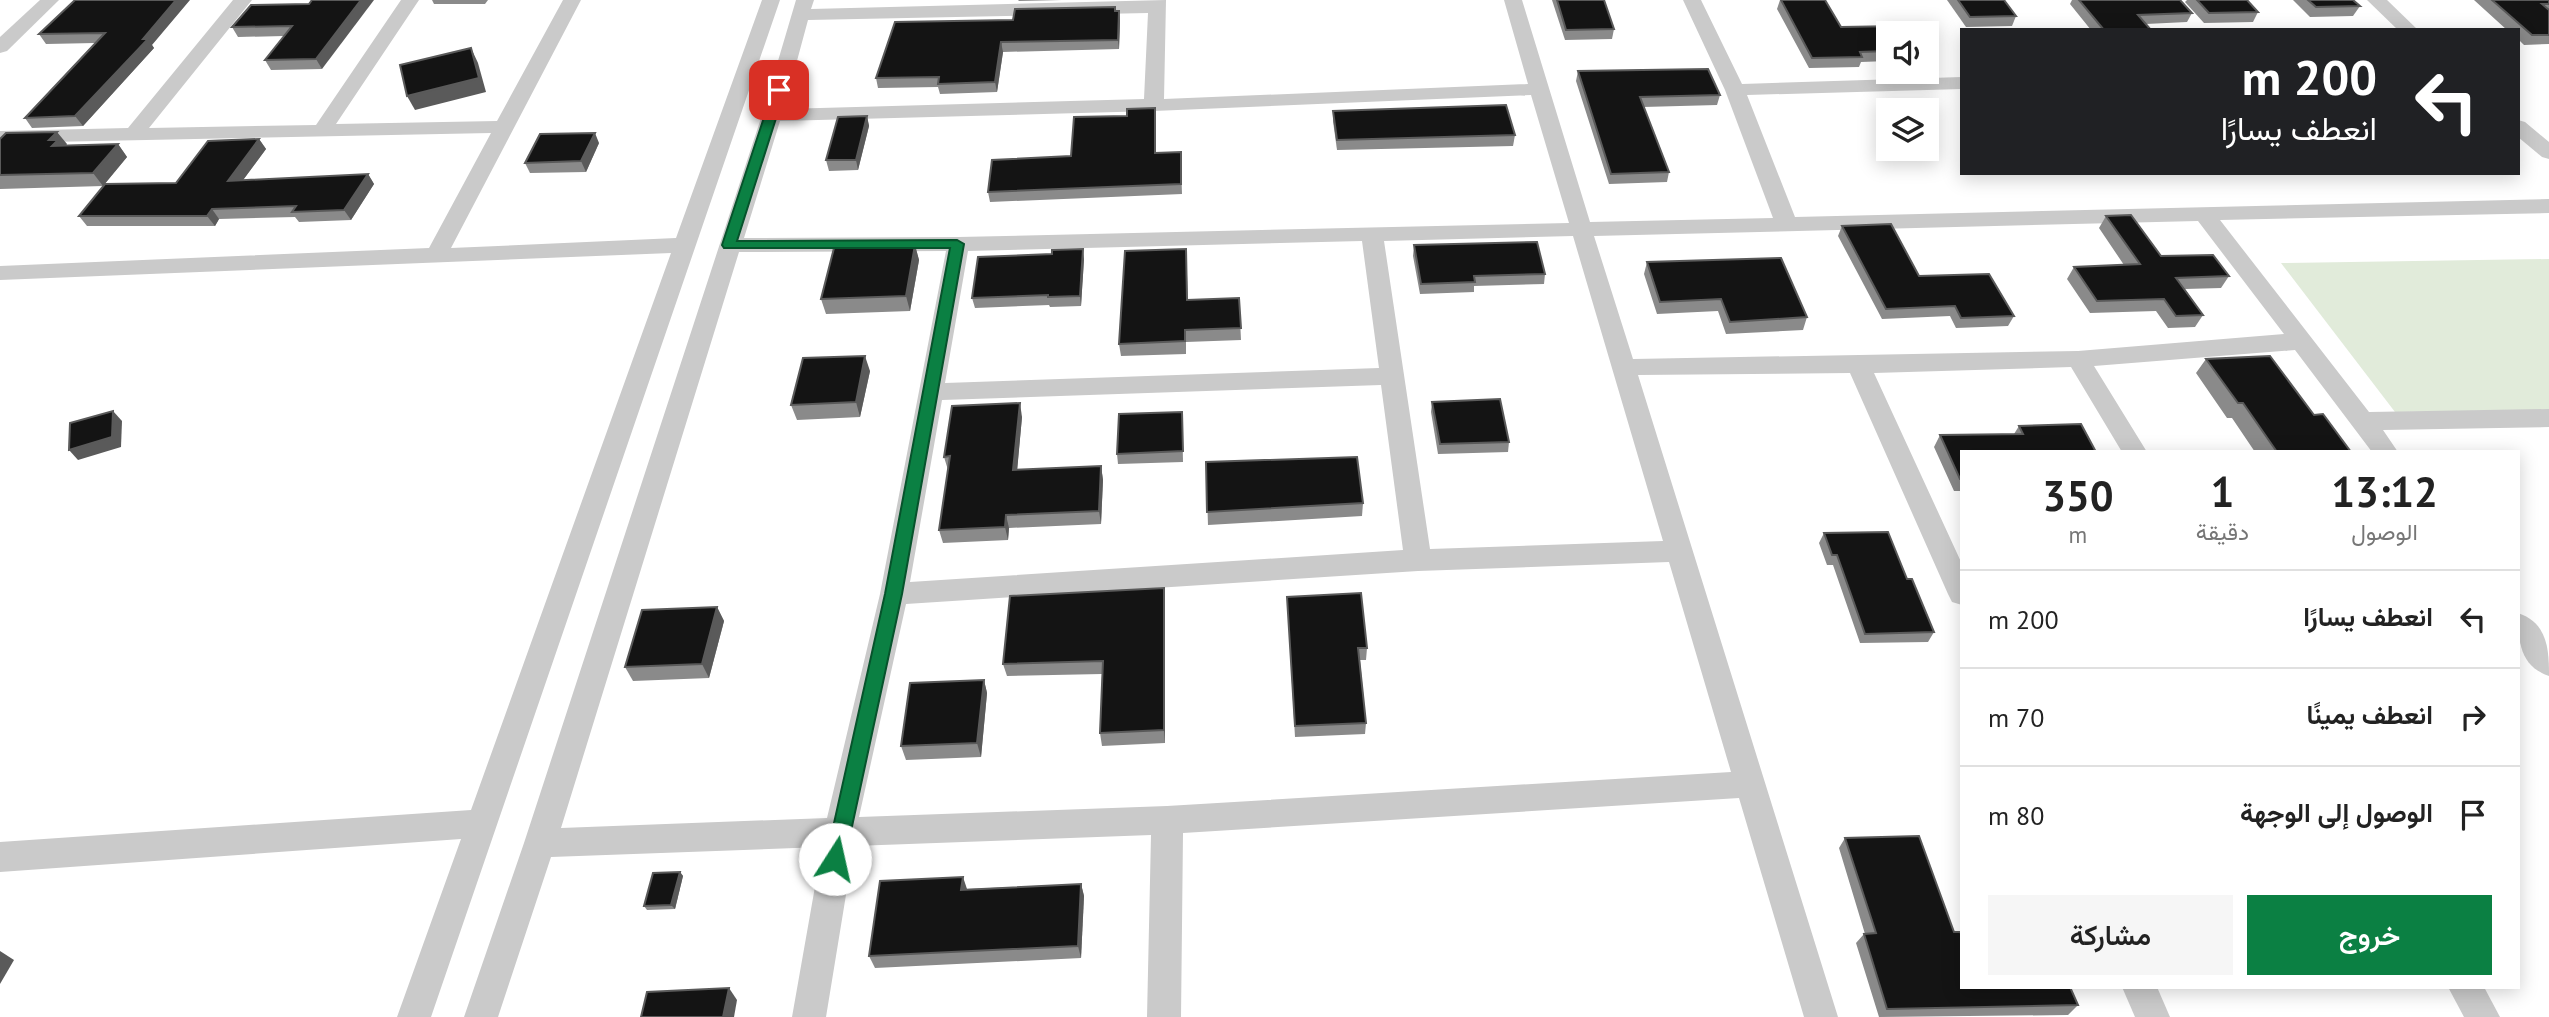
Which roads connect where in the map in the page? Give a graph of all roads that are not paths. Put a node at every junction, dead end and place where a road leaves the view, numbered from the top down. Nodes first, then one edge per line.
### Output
1 (50, 0) edge
2 (243, 0) edge
3 (410, 0) edge
4 (572, 0) edge
5 (771, 0) edge
6 (1513, 0) edge
7 (1692, 0) edge
8 (2375, 0) edge
9 (1157, 4) edge
10 (803, 8) edge
11 (2407, 28) edge
12 (0, 47) edge
13 (1960, 83) edge
14 (1539, 89) junction
15 (1735, 90) junction
16 (1154, 105) junction
17 (772, 115) junction
18 (505, 127) junction
19 (2520, 128) edge
20 (321, 132) junction
21 (132, 136) junction
22 (0, 137) edge
23 (2549, 153) edge
24 (2549, 206) edge
25 (2205, 215) junction
26 (1787, 225) junction
27 (1582, 229) junction
28 (1372, 234) junction
29 (957, 244) junction
30 (687, 245) junction
31 (729, 245) junction
32 (435, 257) junction
33 (9, 273) edge
34 (0, 295) edge
35 (2302, 341) junction
36 (2078, 359) junction
37 (1858, 365) junction
38 (1624, 367) junction
39 (1392, 376) junction
40 (930, 392) junction
41 (2549, 418) edge
42 (2362, 421) junction
43 (2134, 450) edge
44 (2384, 450) edge
45 (1680, 551) junction
46 (1419, 560) junction
47 (1960, 590) edge
48 (894, 594) junction
49 (2520, 627) edge
50 (2549, 664) edge
51 (1750, 785) junction
52 (1167, 820) junction
53 (482, 824) junction
54 (840, 832) junction
55 (540, 843) junction
56 (0, 857) edge
57 (2140, 989) edge
58 (2466, 989) edge
59 (414, 1017) edge
60 (481, 1017) edge
61 (810, 1017) edge
62 (1164, 1017) edge
63 (1821, 1017) edge
64 (2153, 1017) edge
65 (2483, 1017) edge

1 - 12 street
2 - 21 street
3 - 20 street
4 - 18 street
5 - 30 street
6 - 14 street
7 - 15 street
8 - 11 street
9 - 10 street
9 - 16 street
10 - 17 street
13 - 15 street
14 - 16 street
14 - 27 street
15 - 26 street
16 - 17 street
17 - 31 street
18 - 20 street
18 - 32 street
19 - 23 street
20 - 21 street
21 - 22 street
24 - 25 street
25 - 26 street
25 - 35 street
26 - 27 street
27 - 28 street
27 - 38 street
28 - 29 street
28 - 39 street
29 - 31 street
29 - 40 street
30 - 32 street
30 - 53 street
31 - 55 street
32 - 33 street
33 - 34 street
35 - 36 street
35 - 42 street
36 - 37 street
36 - 43 street
37 - 38 street
37 - 47 street
38 - 45 street
39 - 40 street
39 - 46 street
40 - 48 street
41 - 42 street
42 - 44 street
45 - 46 street
45 - 51 street
46 - 48 street
48 - 54 street
49 - 50 street
51 - 52 street
51 - 63 street
52 - 54 street
52 - 62 street
53 - 56 street
53 - 59 street
54 - 55 street
54 - 61 street
55 - 60 street
57 - 64 street
58 - 65 street

